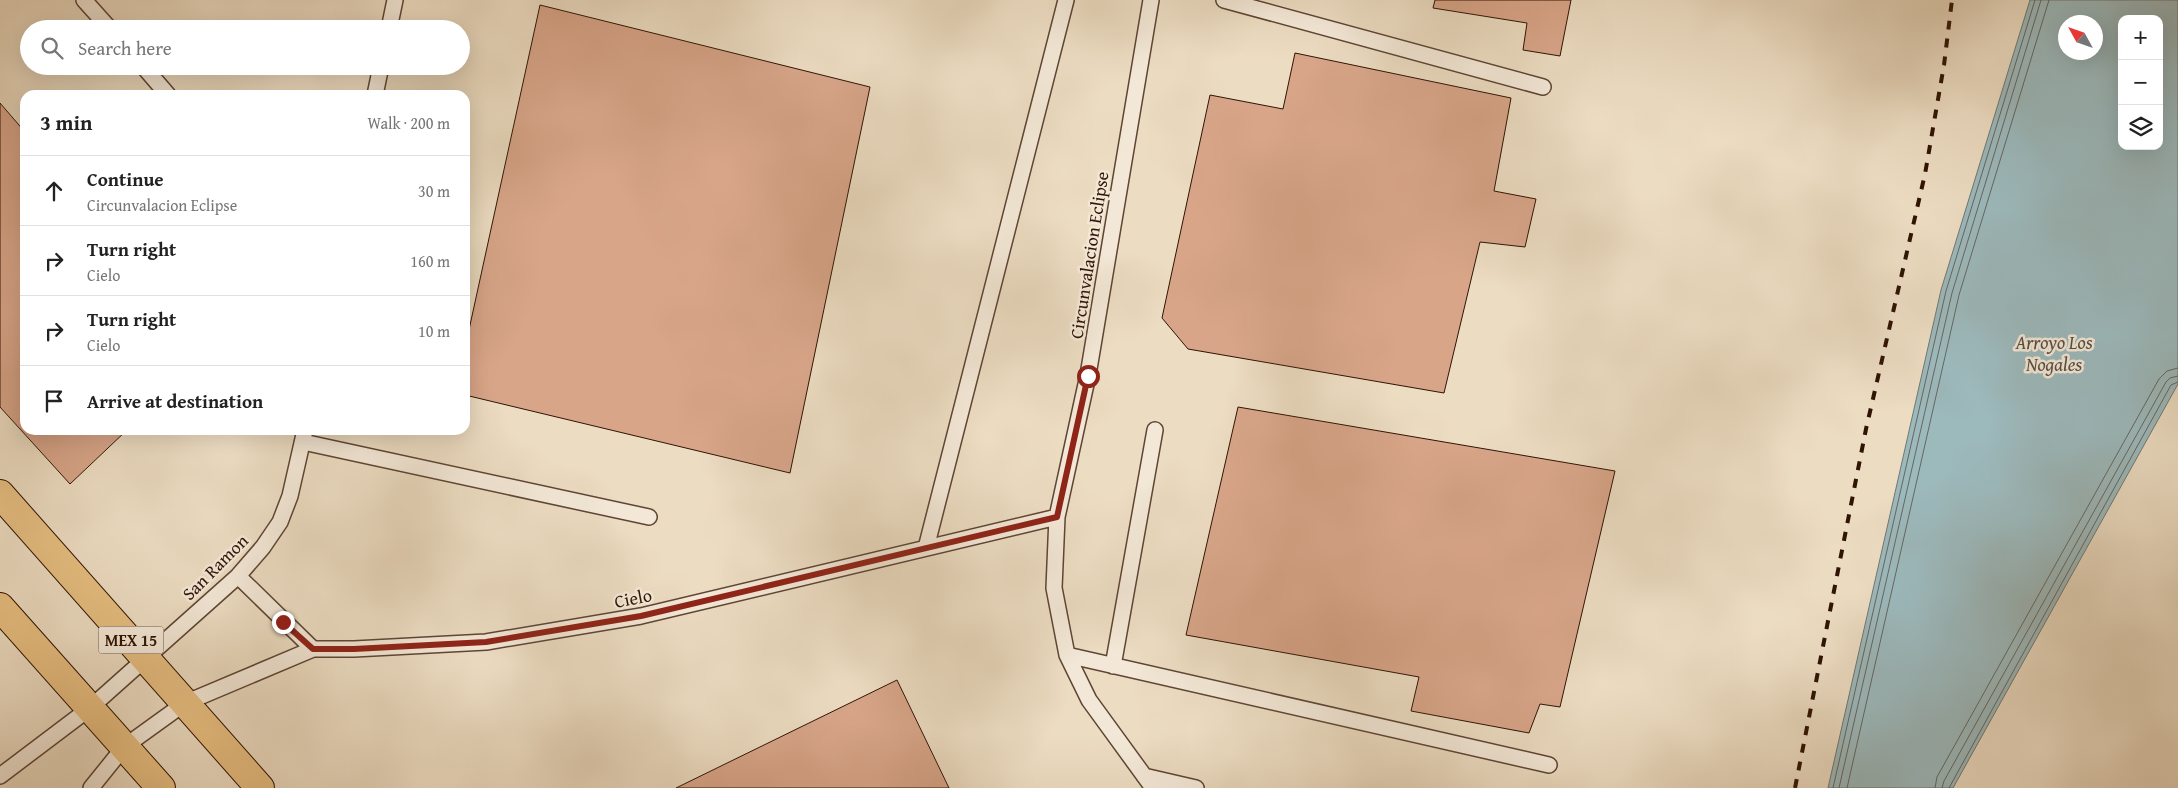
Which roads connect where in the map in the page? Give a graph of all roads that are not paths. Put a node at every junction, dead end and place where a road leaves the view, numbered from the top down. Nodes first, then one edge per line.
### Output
1 (84, 0) edge
2 (395, 0) edge
3 (1066, 0) edge
4 (1151, 0) edge
5 (1224, 0) edge
6 (102, 20) edge
7 (391, 20) edge
8 (151, 75) edge
9 (379, 75) edge
10 (1543, 87) dead end
11 (164, 90) edge
12 (376, 90) edge
13 (1155, 430) dead end
14 (304, 436) edge
15 (0, 494) edge
16 (649, 517) dead end
17 (1057, 517) junction
18 (926, 548) junction
19 (238, 576) junction
20 (0, 606) edge
21 (313, 649) junction
22 (1067, 655) junction
23 (146, 657) junction
24 (1112, 666) junction
25 (185, 704) junction
26 (90, 708) junction
27 (124, 747) junction
28 (1549, 765) dead end
29 (0, 776) edge
30 (1149, 782) edge
31 (91, 788) edge
32 (161, 788) edge
33 (260, 788) edge
34 (1196, 788) edge

1 - 6 lane
2 - 7 lane
3 - 18 lane
4 - 17 lane, Circunvalacion Eclipse
5 - 10 lane
8 - 11 lane
9 - 12 lane
13 - 24 lane
14 - 16 lane
14 - 19 lane, San Ramon
15 - 23 highway, MEX 15
17 - 18 lane, Cielo
17 - 22 lane, Circunvalacion Eclipse
18 - 21 lane, Cielo
19 - 21 lane
19 - 23 lane, San Ramon
20 - 26 highway
21 - 25 lane
22 - 24 lane
22 - 30 lane, Circunvalacion Eclipse
23 - 25 highway, MEX 15
23 - 26 lane, San Ramon
24 - 28 lane
25 - 27 lane
25 - 33 highway, MEX 15
26 - 27 highway
26 - 29 lane, San Ramon
27 - 31 lane
27 - 32 highway
30 - 34 lane

